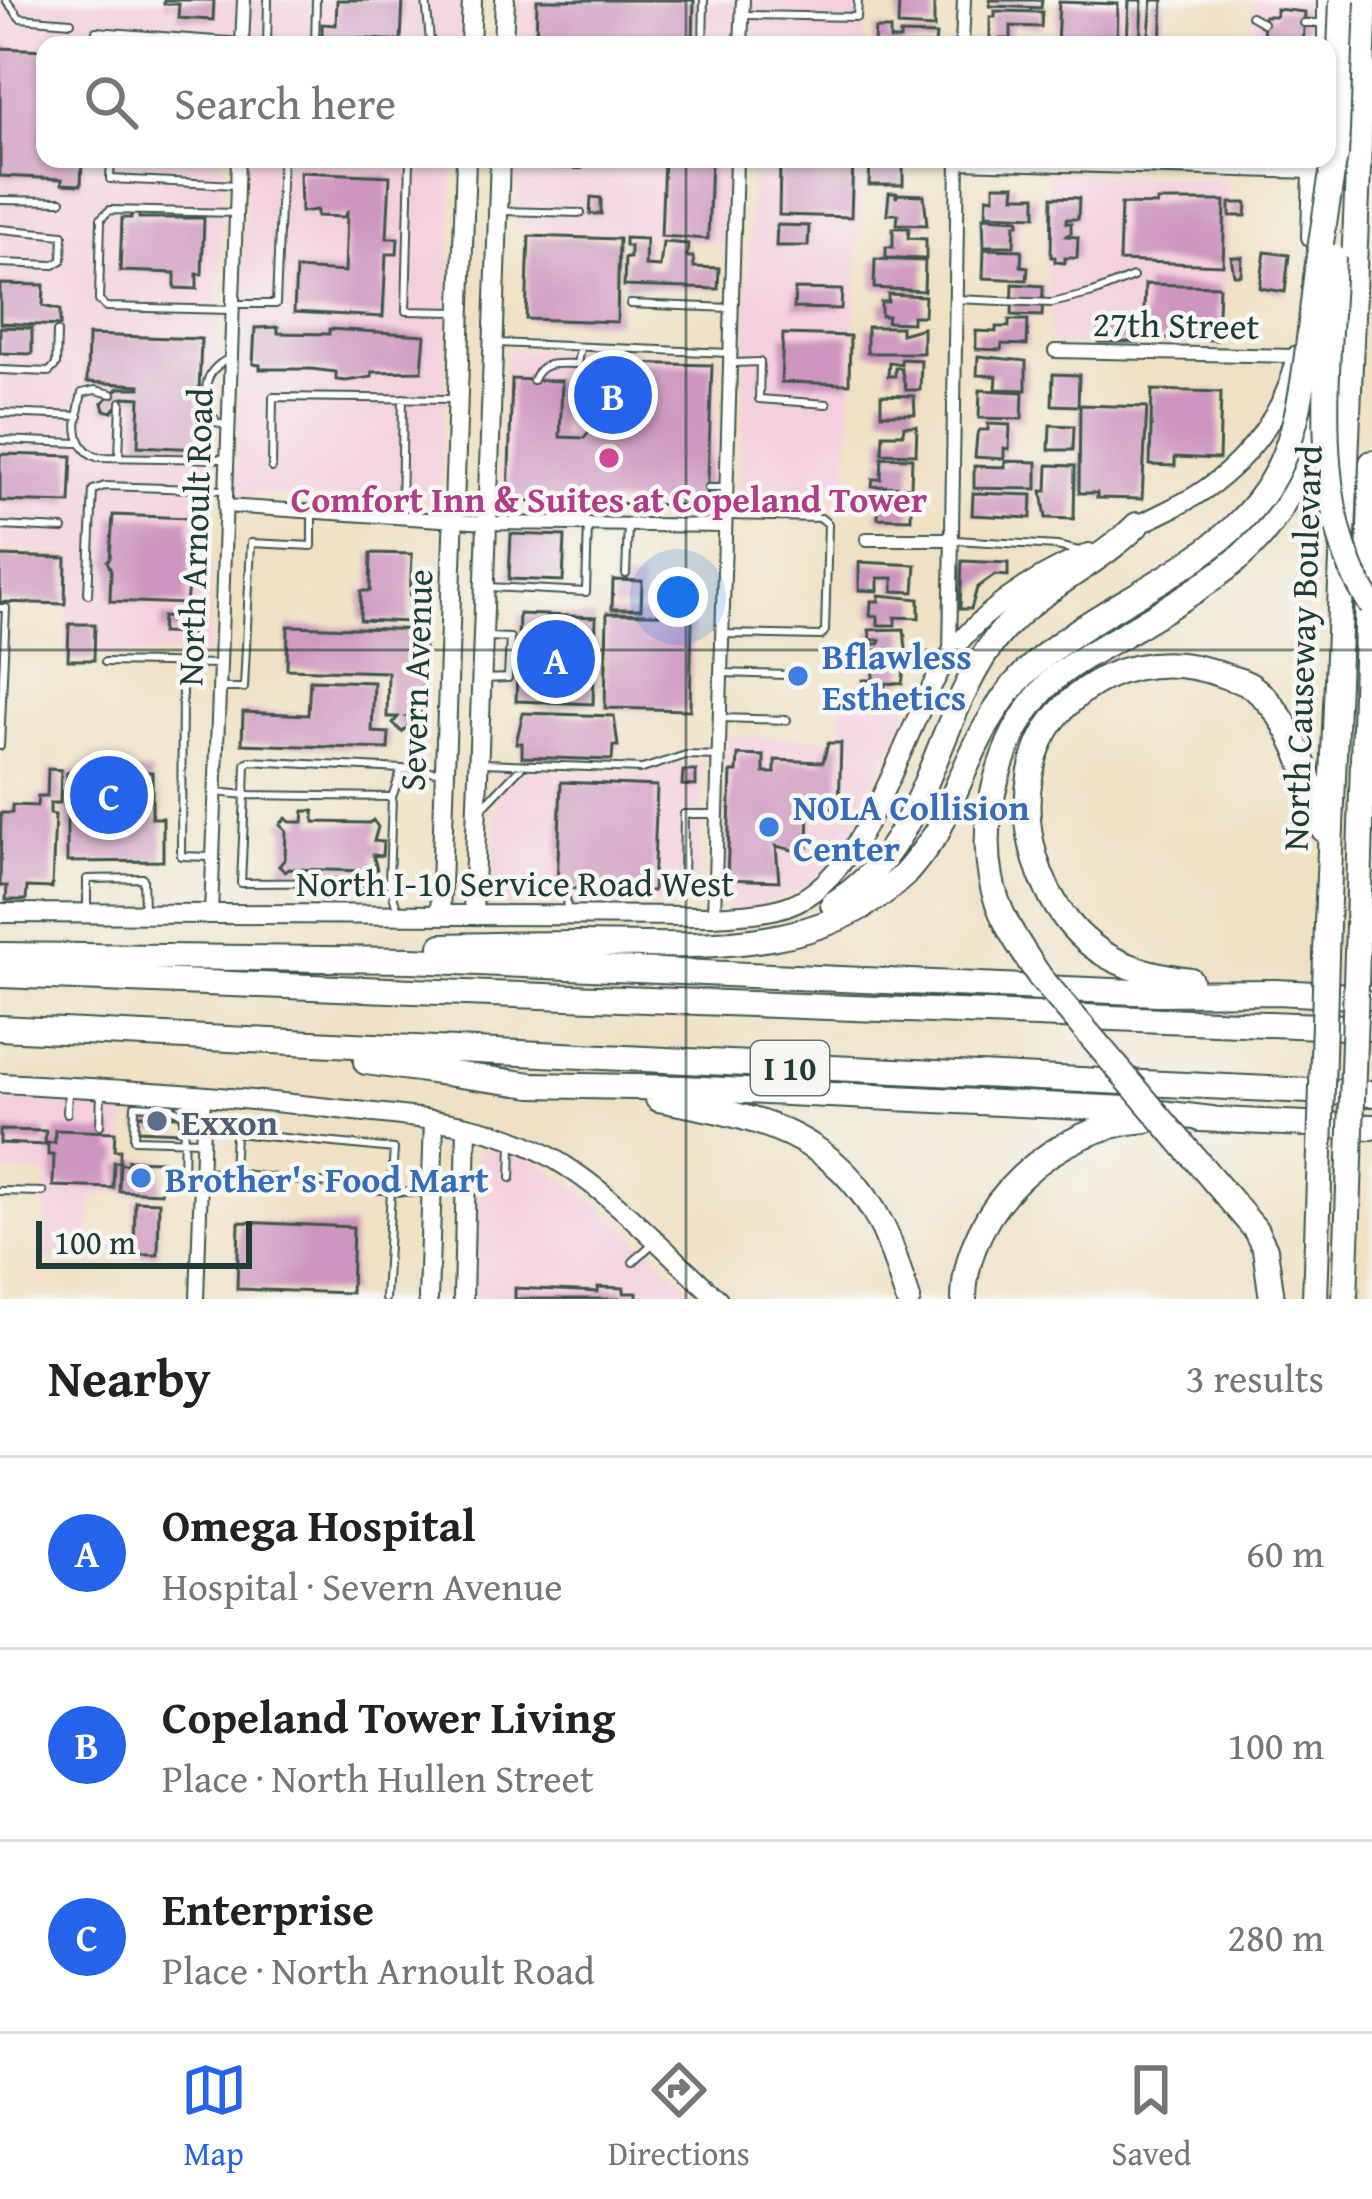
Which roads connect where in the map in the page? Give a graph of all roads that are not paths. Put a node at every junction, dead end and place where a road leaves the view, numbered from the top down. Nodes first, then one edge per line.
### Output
1 (6, 0) edge
2 (244, 0) edge
3 (268, 0) edge
4 (316, 0) edge
5 (426, 0) edge
6 (472, 0) edge
7 (505, 0) edge
8 (704, 0) edge
9 (743, 0) edge
10 (857, 0) edge
11 (964, 0) edge
12 (1342, 0) edge
13 (1328, 8) edge
14 (1364, 9) edge
15 (743, 15) junction
16 (1251, 16) dead end
17 (71, 22) dead end
18 (1263, 23) dead end
19 (1304, 23) dead end
20 (97, 31) dead end
21 (157, 36) edge
22 (242, 36) edge
23 (267, 36) edge
24 (315, 36) edge
25 (430, 36) edge
26 (470, 36) edge
27 (503, 36) edge
28 (703, 36) edge
29 (742, 36) edge
30 (962, 36) edge
31 (1336, 50) edge
32 (1336, 70) edge
33 (111, 168) edge
34 (238, 168) edge
35 (282, 168) edge
36 (410, 168) edge
37 (466, 168) edge
38 (500, 168) edge
39 (736, 168) edge
40 (958, 168) edge
41 (1322, 168) edge
42 (1322, 168) edge
43 (1322, 168) edge
44 (1323, 168) edge
45 (237, 185) junction
46 (0, 200) edge
47 (61, 201) dead end
48 (498, 211) junction
49 (236, 213) junction
50 (581, 213) dead end
51 (0, 229) edge
52 (0, 263) edge
53 (1133, 277) dead end
54 (1351, 283) junction
55 (955, 299) junction
56 (630, 304) dead end
57 (232, 307) junction
58 (731, 308) junction
59 (461, 312) junction
60 (57, 332) dead end
61 (493, 343) junction
62 (580, 346) junction
63 (1055, 351) dead end
64 (1296, 356) junction
65 (230, 358) junction
66 (729, 358) junction
67 (0, 370) edge
68 (533, 380) dead end
69 (112, 394) dead end
70 (403, 398) junction
71 (458, 398) junction
72 (121, 402) dead end
73 (827, 404) dead end
74 (0, 413) edge
75 (79, 416) junction
76 (228, 427) junction
77 (0, 440) edge
78 (78, 443) junction
79 (119, 457) junction
80 (226, 459) junction
81 (1372, 463) edge
82 (272, 468) dead end
83 (708, 488) dead end
84 (724, 488) junction
85 (225, 490) junction
86 (225, 506) junction
87 (312, 512) junction
88 (400, 518) junction
89 (454, 521) junction
90 (724, 521) junction
91 (487, 523) junction
92 (588, 524) junction
93 (628, 525) junction
94 (1137, 525) junction
95 (0, 526) edge
96 (63, 529) dead end
97 (867, 539) dead end
98 (951, 539) junction
99 (1088, 553) junction
100 (626, 574) dead end
101 (485, 587) junction
102 (88, 594) dead end
103 (1372, 606) edge
104 (0, 608) edge
105 (721, 634) junction
106 (950, 656) junction
107 (105, 662) dead end
108 (220, 664) junction
109 (720, 673) junction
110 (788, 675) dead end
111 (182, 682) dead end
112 (219, 688) junction
113 (719, 718) junction
114 (787, 720) dead end
115 (0, 746) edge
116 (718, 756) junction
117 (479, 763) junction
118 (522, 766) junction
119 (402, 769) junction
120 (445, 773) junction
121 (215, 792) junction
122 (245, 795) junction
123 (392, 796) junction
124 (1372, 813) edge
125 (716, 814) junction
126 (477, 823) junction
127 (442, 832) junction
128 (1330, 848) junction
129 (1361, 848) junction
130 (214, 857) junction
131 (389, 882) junction
132 (683, 886) dead end
133 (0, 913) edge
134 (398, 915) junction
135 (440, 915) junction
136 (473, 915) junction
137 (87, 916) junction
138 (144, 916) junction
139 (212, 916) junction
140 (714, 916) junction
141 (786, 935) junction
142 (0, 951) edge
143 (0, 975) edge
144 (1276, 992) junction
145 (1372, 997) edge
146 (0, 1028) edge
147 (1372, 1028) edge
148 (209, 1041) junction
149 (0, 1083) edge
150 (68, 1086) junction
151 (591, 1087) junction
152 (101, 1088) junction
153 (204, 1093) junction
154 (1372, 1094) edge
155 (135, 1097) junction
156 (67, 1113) dead end
157 (1212, 1119) junction
158 (434, 1120) junction
159 (100, 1124) dead end
160 (467, 1126) junction
161 (1372, 1127) edge
162 (512, 1139) junction
163 (184, 1140) junction
164 (203, 1141) junction
165 (201, 1172) junction
166 (233, 1173) junction
167 (511, 1178) dead end
168 (183, 1184) dead end
169 (0, 1191) edge
170 (391, 1191) junction
171 (43, 1192) dead end
172 (431, 1193) junction
173 (654, 1241) junction
174 (633, 1262) dead end
175 (709, 1295) edge
176 (197, 1299) edge
177 (385, 1299) edge
178 (428, 1299) edge
179 (463, 1299) edge
180 (908, 1299) edge
181 (964, 1299) edge
182 (1272, 1299) edge
183 (1315, 1299) edge
184 (1349, 1299) edge

1 - 17 lane
2 - 22 street
3 - 23 lane
4 - 24 lane
5 - 25 lane
6 - 26 street
7 - 27 street
8 - 28 lane
9 - 15 street
10 - 15 lane
11 - 30 street
12 - 31 highway, bridge
13 - 19 lane
14 - 54 highway, North Causeway Boulevard
15 - 29 street
16 - 18 lane
20 - 21 lane
32 - 54 highway
33 - 45 lane
34 - 45 street, North Arnoult Road
35 - 57 lane
36 - 59 lane
37 - 59 street, Severn Avenue
38 - 48 street, Severn Avenue
39 - 58 street
40 - 55 street
41 - 64 street, North I-10 Service Road West
42 - 182 highway, bridge
43 - 141 highway, bridge
44 - 103 highway, bridge
45 - 49 street, North Arnoult Road
46 - 47 lane
48 - 50 lane
48 - 61 street, Severn Avenue
49 - 57 street, North Arnoult Road
49 - 57 lane
51 - 52 lane
53 - 55 lane
54 - 128 highway, North Causeway Boulevard
55 - 98 street
56 - 58 lane
57 - 65 street, North Arnoult Road
58 - 66 street
59 - 71 street, Severn Avenue
60 - 67 lane
61 - 62 lane
61 - 91 street, Severn Avenue
62 - 66 lane
62 - 68 lane
63 - 64 street, 27th Street
64 - 94 street, North I-10 Service Road West
65 - 76 street, North Arnoult Road
65 - 76 lane
66 - 73 lane
66 - 84 street
69 - 75 lane
70 - 71 lane
70 - 82 lane
70 - 88 lane
71 - 89 street, Severn Avenue
72 - 79 lane
74 - 75 lane
75 - 78 lane
76 - 80 street, North Arnoult Road
77 - 78 lane
78 - 79 lane
79 - 80 lane
80 - 85 street, North Arnoult Road
81 - 129 highway, North Causeway Boulevard
83 - 84 lane
84 - 90 street
85 - 86 street, North Arnoult Road
85 - 102 lane
86 - 87 street
86 - 108 street, North Arnoult Road
87 - 88 street
87 - 112 lane
88 - 89 street
89 - 91 street
89 - 120 street, Severn Avenue
90 - 93 street
90 - 105 street
90 - 105 lane
91 - 92 street
91 - 101 street, Severn Avenue
92 - 93 street
92 - 101 lane
93 - 100 lane
94 - 99 street, North I-10 Service Road West
94 - 141 highway
95 - 96 lane
97 - 98 street
98 - 99 lane
98 - 106 street
99 - 106 street, North I-10 Service Road West
101 - 117 street, Severn Avenue
104 - 115 lane
105 - 109 street
106 - 140 street, North I-10 Service Road West
107 - 108 lane
108 - 112 street, North Arnoult Road
109 - 110 lane
109 - 113 street
111 - 130 lane
112 - 121 street, North Arnoult Road
113 - 114 lane
113 - 116 street
116 - 118 lane
116 - 125 street
117 - 118 lane
117 - 126 street, Severn Avenue
118 - 126 lane
119 - 120 lane
119 - 122 lane
119 - 123 lane
120 - 127 street, Severn Avenue
121 - 122 lane
121 - 130 street, North Arnoult Road
122 - 123 lane
122 - 131 lane
123 - 131 lane
124 - 129 highway
125 - 132 lane
125 - 140 street
126 - 127 street
126 - 136 street, Severn Avenue
127 - 135 street, Severn Avenue
128 - 144 highway
128 - 183 highway, North Causeway Boulevard, bridge
129 - 184 highway, North Causeway Boulevard, bridge
130 - 139 street, North Arnoult Road
131 - 134 lane
133 - 137 street, North I-10 Service Road West
134 - 135 street, North I-10 Service Road West
134 - 139 street, North I-10 Service Road West
135 - 136 street, North I-10 Service Road West
136 - 140 street, North I-10 Service Road West
137 - 138 street, North I-10 Service Road West
137 - 138 lane
138 - 139 street, North I-10 Service Road West
141 - 142 highway
142 - 144 highway
143 - 147 highway, I 10
144 - 145 highway
146 - 148 highway, I 10
148 - 151 highway
148 - 154 highway, I 10
149 - 150 street
150 - 152 street
150 - 156 lane
151 - 157 highway
151 - 180 highway
152 - 155 street
152 - 159 lane
153 - 155 street
153 - 158 street
153 - 164 street
155 - 163 lane
155 - 163 lane
157 - 161 highway
157 - 181 highway
158 - 160 street
158 - 172 street
160 - 162 street
160 - 179 street
162 - 167 lane
162 - 173 street
163 - 164 lane
163 - 168 lane
164 - 165 street
165 - 166 lane
165 - 176 street
166 - 170 lane
166 - 170 lane
169 - 171 lane
170 - 172 lane
170 - 177 lane
172 - 178 street
173 - 174 lane
173 - 175 street

